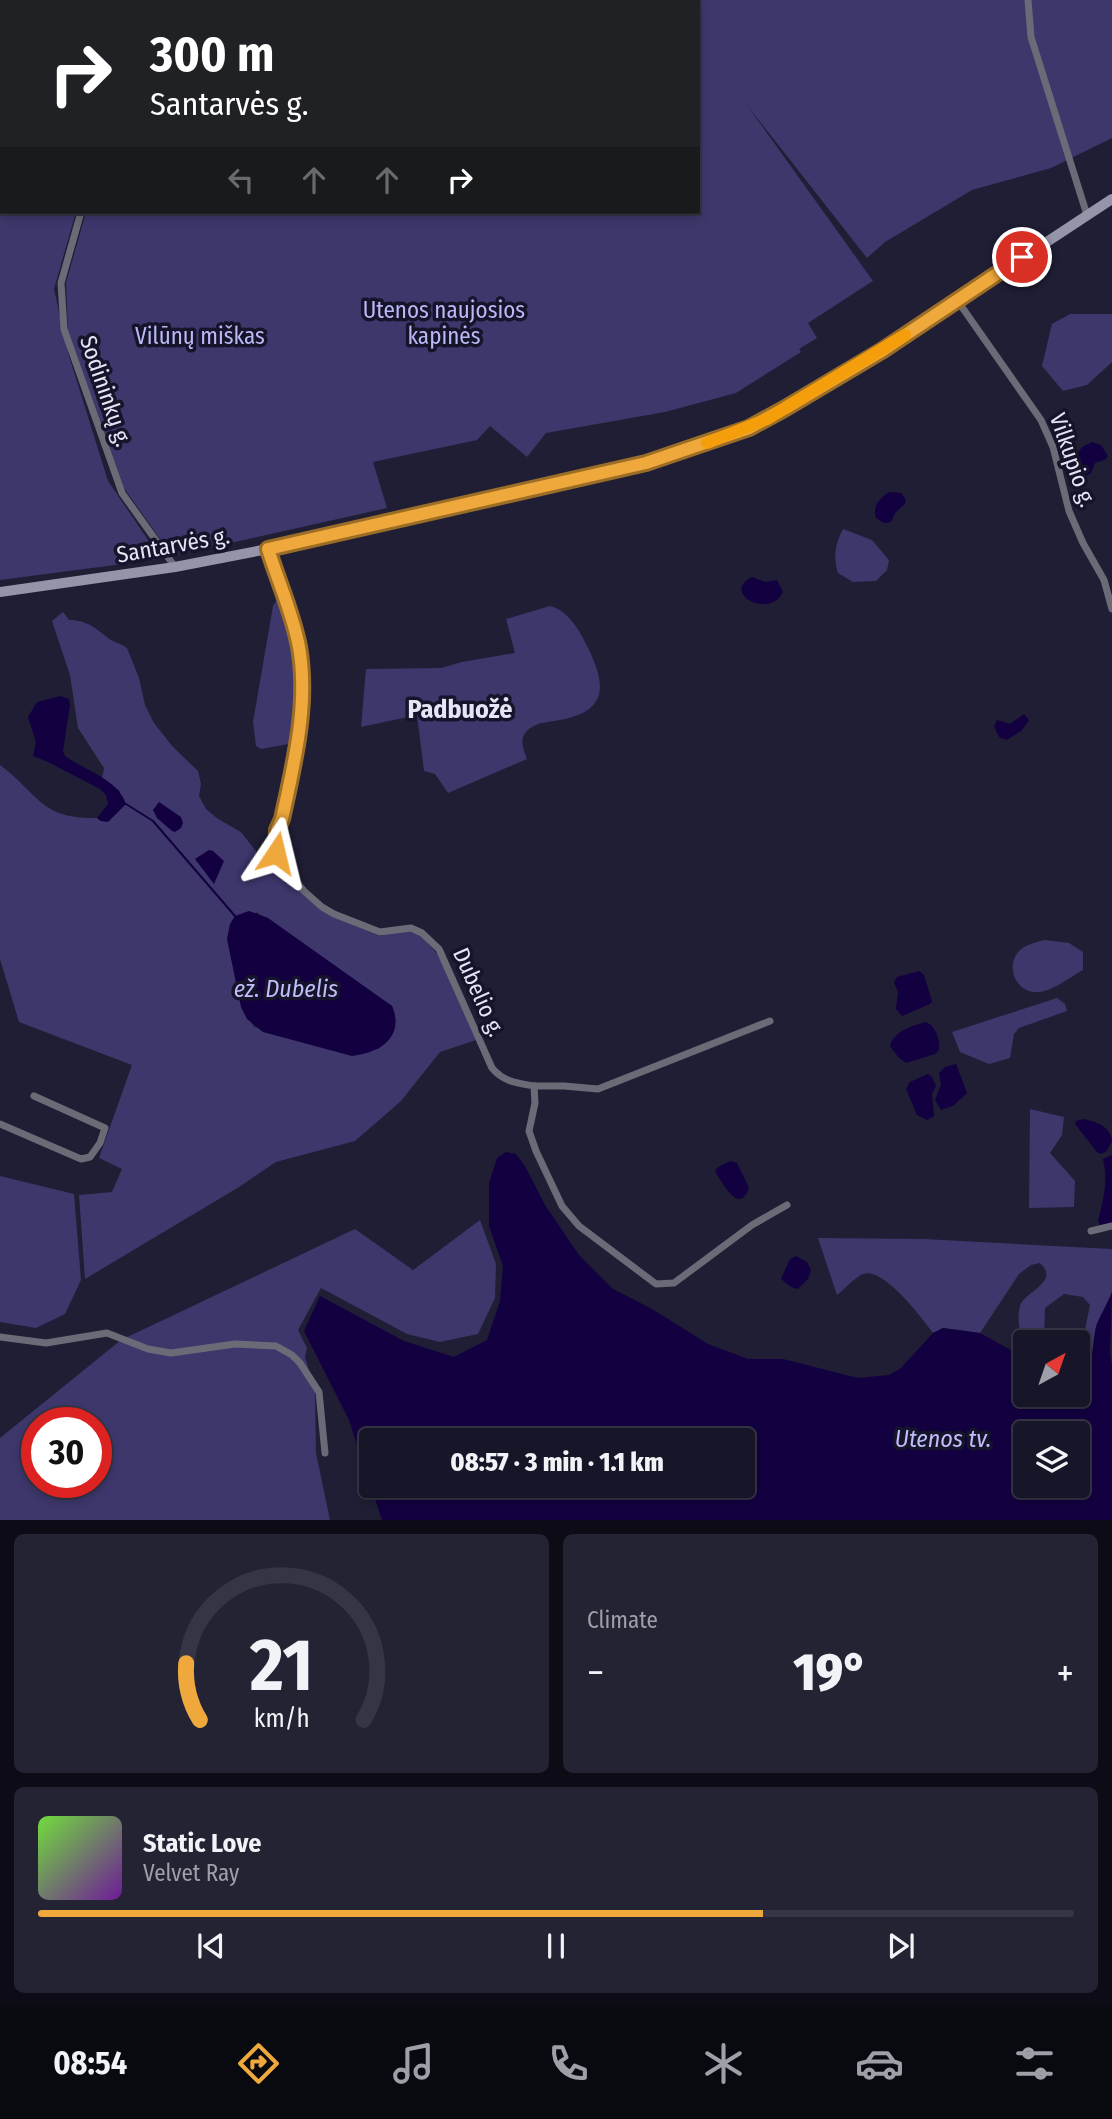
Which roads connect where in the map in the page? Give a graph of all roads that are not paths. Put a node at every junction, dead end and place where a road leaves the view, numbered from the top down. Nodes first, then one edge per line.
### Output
1 (1028, 0) edge
2 (1112, 199) edge
3 (80, 214) edge
4 (1087, 215) junction
5 (957, 299) junction
6 (268, 549) junction
7 (175, 567) junction
8 (0, 592) edge
9 (1112, 609) edge
10 (770, 1021) dead end
11 (534, 1086) junction
12 (34, 1096) dead end
13 (0, 1124) edge
14 (787, 1205) dead end
15 (1112, 1226) edge
16 (1091, 1231) dead end
17 (0, 1337) edge
18 (325, 1452) dead end

1 - 4 street
2 - 4 main road, Santarvės g.
3 - 7 street, Sodininkų g.
4 - 5 main road, Santarvės g.
5 - 6 main road, Santarvės g.
5 - 9 street, Vilkupio g.
6 - 7 main road, Santarvės g.
6 - 11 street, Dubelio g.
7 - 8 main road, Santarvės g.
10 - 11 street, Dubelio g.
11 - 14 street
12 - 13 street
15 - 16 street
17 - 18 street

